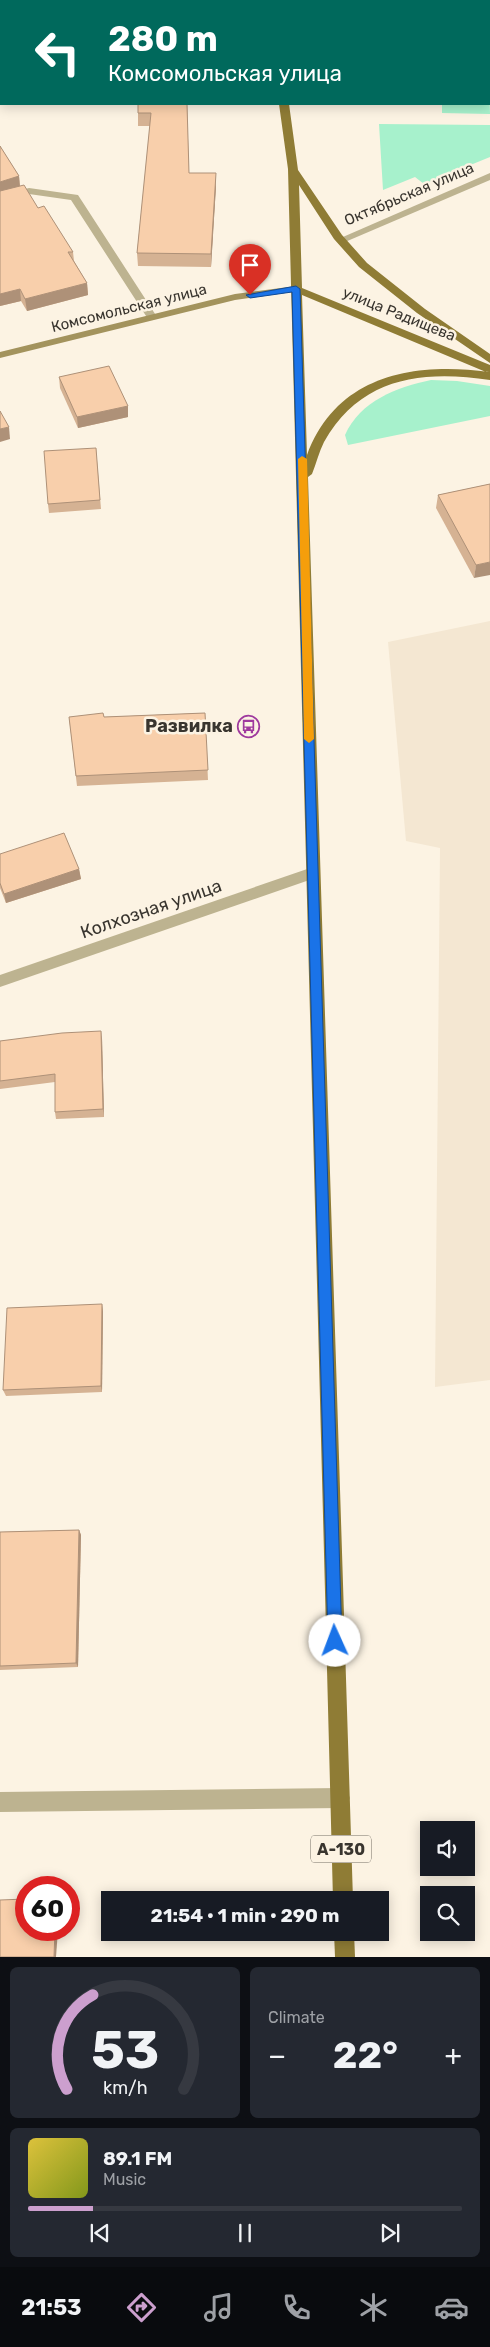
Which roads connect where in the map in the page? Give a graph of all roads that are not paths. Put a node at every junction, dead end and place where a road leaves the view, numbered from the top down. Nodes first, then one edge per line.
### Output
1 (284, 105) edge
2 (294, 170) junction
3 (490, 176) edge
4 (0, 199) edge
5 (341, 240) junction
6 (296, 289) junction
7 (152, 317) junction
8 (0, 355) edge
9 (490, 359) edge
10 (490, 369) edge
11 (490, 376) edge
12 (303, 487) junction
13 (313, 873) junction
14 (0, 981) edge
15 (340, 1798) junction
16 (0, 1802) edge
17 (343, 1891) edge
18 (344, 1941) edge
19 (345, 1957) edge

1 - 2 main road, А-130
2 - 5 main road
2 - 6 main road, А-130
3 - 5 street, Октябрьская улица
4 - 7 street
5 - 9 main road
6 - 7 street, Комсомольская улица
6 - 10 main road, улица Радищева
6 - 12 main road, А-130
7 - 8 street, Комсомольская улица
11 - 12 main road
12 - 13 main road, А-130
13 - 14 street, Колхозная улица
13 - 15 main road, А-130
15 - 16 street
15 - 17 main road, А-130
18 - 19 main road

